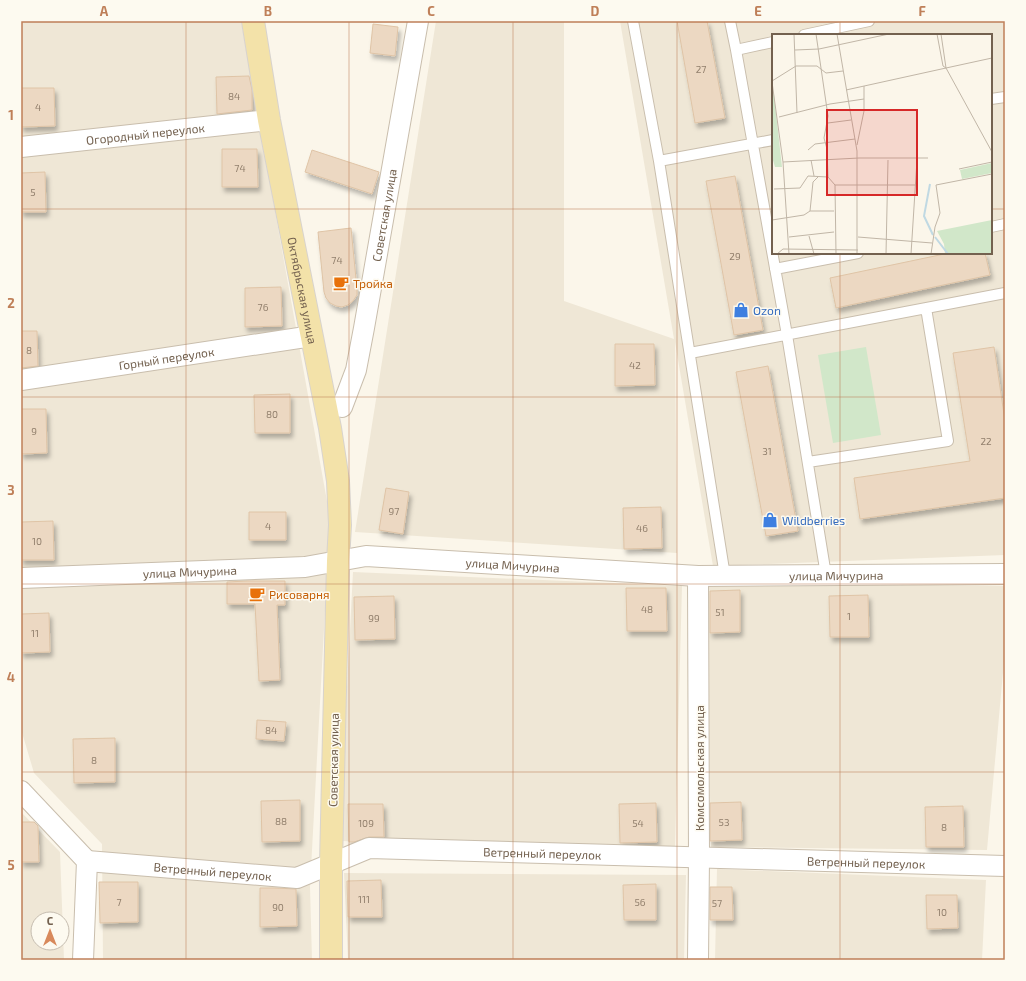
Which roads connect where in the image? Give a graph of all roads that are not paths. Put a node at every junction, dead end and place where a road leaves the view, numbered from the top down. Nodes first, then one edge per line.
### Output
1 (253, 21) edge
2 (418, 21) edge
3 (633, 21) edge
4 (730, 21) edge
5 (869, 21) edge
6 (809, 34) edge
7 (772, 42) edge
8 (736, 50) junction
9 (1005, 97) edge
10 (992, 99) edge
11 (269, 120) junction
12 (772, 140) edge
13 (753, 144) junction
14 (21, 147) edge
15 (659, 161) junction
16 (1005, 224) edge
17 (992, 227) edge
18 (772, 252) edge
19 (772, 254) edge
20 (853, 254) edge
21 (775, 269) junction
22 (1005, 293) edge
23 (926, 308) junction
24 (787, 334) junction
25 (312, 336) junction
26 (690, 352) junction
27 (21, 380) edge
28 (342, 407) dead end
29 (808, 462) junction
30 (338, 561) junction
31 (1005, 574) edge
32 (826, 575) junction
33 (698, 576) junction
34 (725, 576) junction
35 (21, 578) edge
36 (21, 791) edge
37 (699, 857) junction
38 (87, 861) junction
39 (331, 864) junction
40 (1005, 866) edge
41 (83, 960) edge
42 (331, 960) edge
43 (698, 960) edge

1 - 11 main road, Октябрьская улица
2 - 28 street, Советская улица
3 - 15 lane
4 - 8 lane
5 - 6 lane
7 - 8 lane
8 - 13 lane
9 - 10 lane
11 - 14 street, Огородный переулок
11 - 25 main road, Октябрьская улица
12 - 13 lane
13 - 15 lane
13 - 18 lane
15 - 26 lane
16 - 17 lane
19 - 21 lane
20 - 21 lane
21 - 24 lane
22 - 23 lane
23 - 24 lane
23 - 29 lane
24 - 26 lane
24 - 29 lane
25 - 27 street, Горный переулок
25 - 30 main road, Октябрьская улица
26 - 34 lane
29 - 32 lane
30 - 33 street, улица Мичурина
30 - 35 street, улица Мичурина
30 - 39 main road, Советская улица
31 - 32 street, улица Мичурина
32 - 34 street, улица Мичурина
33 - 34 street, улица Мичурина
33 - 37 street, Комсомольская улица
36 - 38 street
37 - 39 street, Ветренный переулок
37 - 40 street, Ветренный переулок
37 - 43 street, Комсомольская улица
38 - 39 street, Ветренный переулок
38 - 41 street
39 - 42 main road, Советская улица

